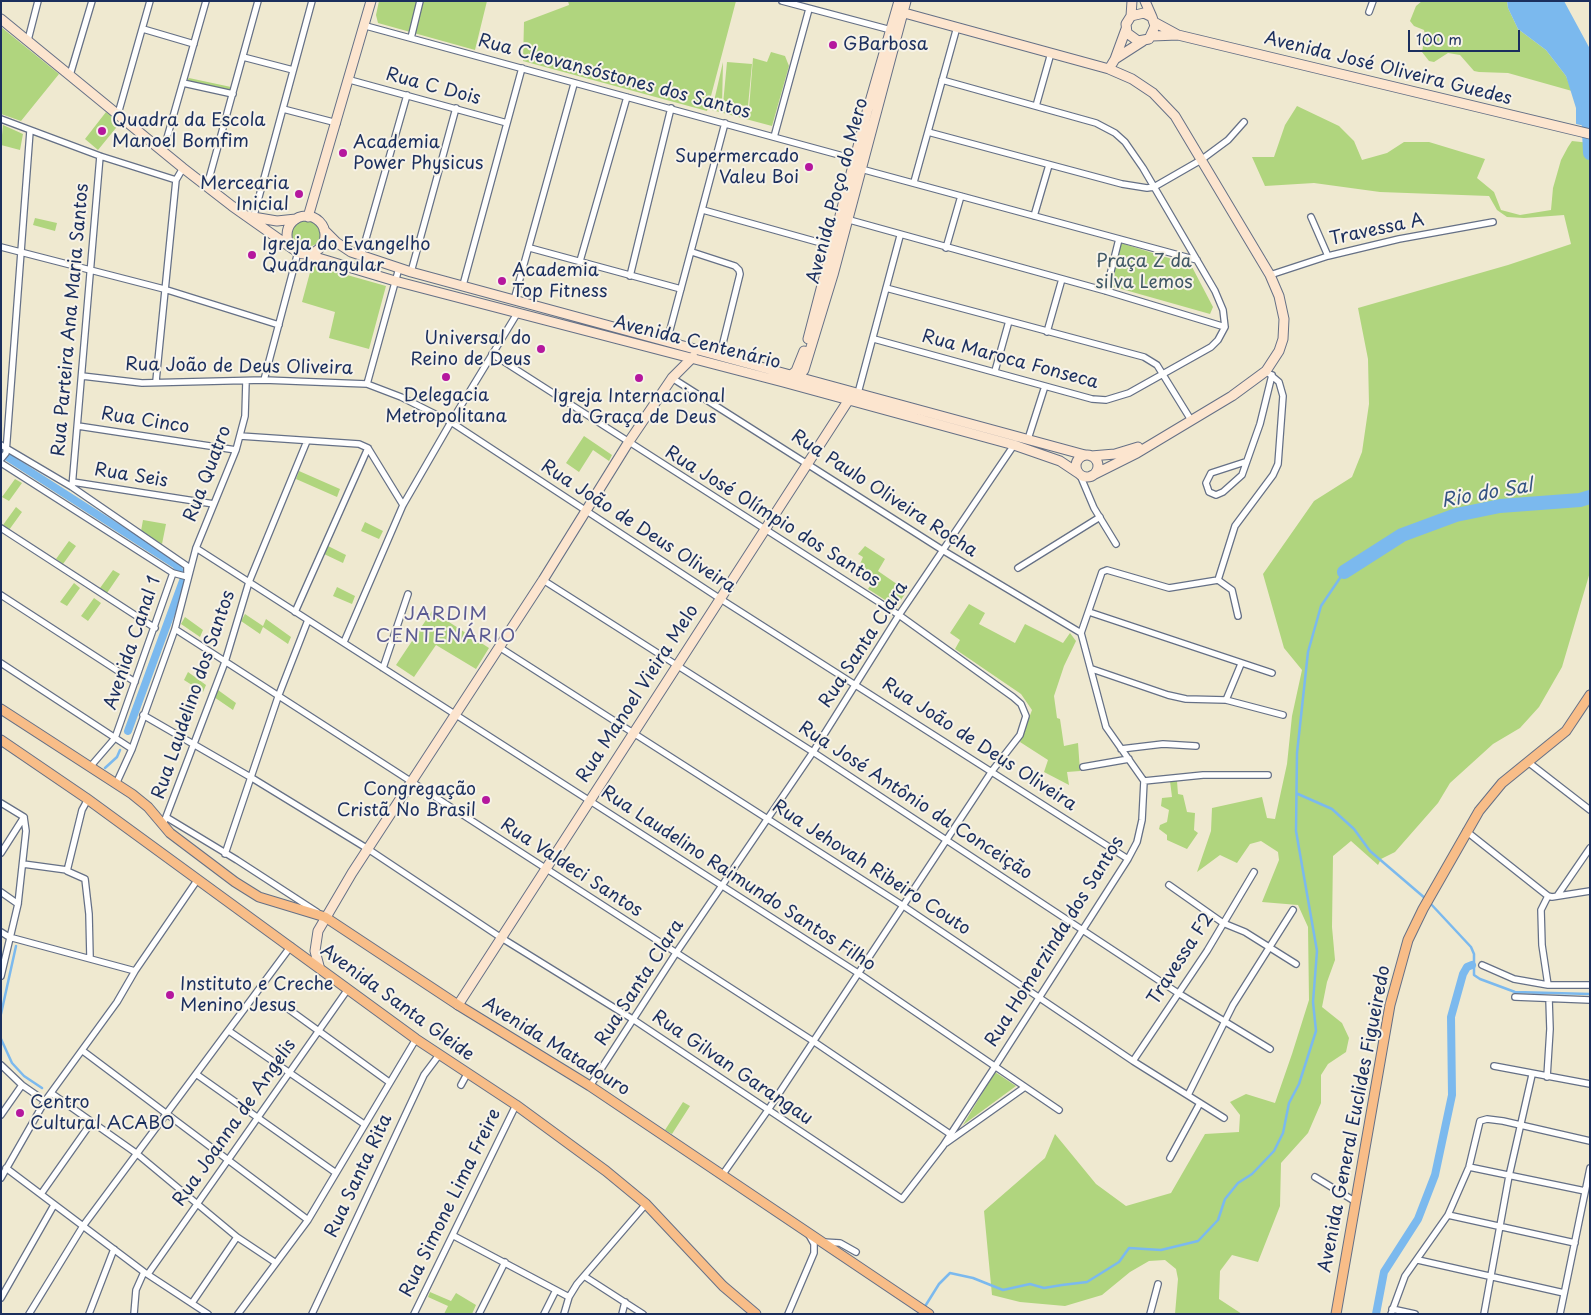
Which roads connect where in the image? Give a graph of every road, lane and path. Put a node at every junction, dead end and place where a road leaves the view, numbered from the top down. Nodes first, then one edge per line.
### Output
1 (38, 1) edge
2 (92, 1) edge
3 (150, 1) edge
4 (206, 1) edge
5 (258, 1) edge
6 (312, 1) edge
7 (372, 1) edge
8 (420, 1) edge
9 (782, 1) edge
10 (906, 1) edge
11 (1132, 1) edge
12 (1145, 1) edge
13 (1373, 1) edge
14 (809, 8) junction
15 (900, 8) edge
16 (1369, 12) dead end
17 (1131, 16) junction
18 (1, 19) edge
19 (1153, 20) junction
20 (366, 26) junction
21 (957, 27) junction
22 (143, 29) junction
23 (1126, 29) junction
24 (891, 30) junction
25 (1178, 35) junction
26 (1152, 36) junction
27 (411, 38) junction
28 (28, 40) junction
29 (1143, 41) junction
30 (194, 44) junction
31 (1051, 52) junction
32 (244, 57) junction
33 (1115, 59) junction
34 (522, 68) junction
35 (1109, 69) junction
36 (293, 70) junction
37 (70, 75) junction
38 (350, 80) junction
39 (942, 80) junction
40 (184, 83) junction
41 (574, 84) junction
42 (233, 94) junction
43 (408, 95) junction
44 (627, 98) junction
45 (1036, 106) junction
46 (456, 108) junction
47 (671, 108) junction
48 (283, 109) junction
49 (118, 114) junction
50 (1, 119) edge
51 (1244, 122) dead end
52 (337, 123) junction
53 (507, 123) junction
54 (725, 123) junction
55 (30, 131) junction
56 (928, 132) junction
57 (1590, 134) edge
58 (774, 137) junction
59 (163, 152) junction
60 (100, 156) junction
61 (854, 158) junction
62 (1201, 160) junction
63 (1049, 165) junction
64 (183, 168) junction
65 (860, 169) junction
66 (176, 180) junction
67 (914, 182) junction
68 (207, 186) junction
69 (1154, 187) junction
70 (961, 196) junction
71 (848, 200) junction
72 (703, 210) junction
73 (1034, 216) junction
74 (308, 217) junction
75 (1311, 217) dead end
76 (250, 218) junction
77 (843, 218) junction
78 (296, 219) junction
79 (1493, 222) dead end
80 (324, 230) junction
81 (900, 236) junction
82 (1119, 239) junction
83 (832, 246) junction
84 (1, 247) edge
85 (530, 248) junction
86 (946, 248) junction
87 (20, 252) junction
88 (299, 252) junction
89 (692, 252) junction
90 (361, 256) junction
91 (1328, 256) junction
92 (1197, 260) junction
93 (580, 262) junction
94 (399, 268) junction
95 (92, 272) junction
96 (411, 272) junction
97 (1270, 275) junction
98 (630, 276) junction
99 (396, 280) junction
100 (1062, 280) junction
101 (467, 286) junction
102 (886, 288) junction
103 (164, 289) junction
104 (681, 289) junction
105 (1106, 291) junction
106 (467, 299) junction
107 (514, 300) junction
108 (518, 312) junction
109 (1009, 321) junction
110 (280, 324) junction
111 (1225, 327) junction
112 (1047, 332) junction
113 (874, 339) junction
114 (667, 341) junction
115 (704, 351) junction
116 (492, 354) junction
117 (720, 355) junction
118 (690, 359) junction
119 (995, 371) junction
120 (1162, 373) junction
121 (1269, 373) junction
122 (82, 376) junction
123 (672, 378) junction
124 (264, 380) junction
125 (791, 380) junction
126 (156, 381) junction
127 (246, 381) junction
128 (367, 384) junction
129 (1045, 386) junction
130 (858, 393) junction
131 (848, 401) junction
132 (1191, 420) junction
133 (451, 422) junction
134 (78, 426) junction
135 (240, 436) junction
136 (1162, 438) junction
137 (1028, 439) junction
138 (307, 441) junction
139 (628, 443) junction
140 (1014, 445) junction
141 (368, 448) junction
142 (236, 450) junction
143 (3, 454) edge
144 (1088, 456) junction
145 (808, 462) junction
146 (1245, 462) junction
147 (1079, 474) junction
148 (1090, 476) junction
149 (73, 485) junction
150 (214, 504) junction
151 (403, 505) junction
152 (586, 511) junction
153 (1100, 517) junction
154 (1, 528) edge
155 (765, 530) junction
156 (1116, 544) dead end
157 (196, 548) junction
158 (944, 551) junction
159 (1018, 568) dead end
160 (173, 573) junction
161 (188, 577) junction
162 (543, 580) junction
163 (1218, 580) junction
164 (249, 582) junction
165 (408, 594) dead end
166 (1, 595) edge
167 (720, 598) junction
168 (295, 612) junction
169 (1089, 612) junction
170 (899, 615) junction
171 (1238, 616) dead end
172 (308, 620) junction
173 (155, 628) junction
174 (175, 629) junction
175 (1081, 633) junction
176 (344, 642) junction
177 (498, 647) junction
178 (225, 662) junction
179 (1, 663) edge
180 (1241, 664) junction
181 (677, 666) junction
182 (383, 668) junction
183 (1092, 669) junction
184 (1272, 674) dead end
185 (135, 682) junction
186 (856, 684) junction
187 (1590, 695) edge
188 (278, 697) junction
189 (1226, 700) junction
190 (1, 709) edge
191 (454, 715) junction
192 (1283, 715) dead end
193 (143, 716) junction
194 (632, 733) junction
195 (116, 738) junction
196 (1, 740) edge
197 (194, 746) junction
198 (1196, 746) dead end
199 (132, 749) junction
200 (1121, 749) junction
201 (813, 752) junction
202 (1129, 759) junction
203 (1528, 762) junction
204 (90, 767) junction
205 (1083, 768) dead end
206 (992, 771) junction
207 (1268, 775) dead end
208 (252, 778) junction
209 (1144, 781) junction
210 (411, 782) junction
211 (116, 784) junction
212 (88, 799) junction
213 (588, 801) junction
214 (1, 803) edge
215 (1590, 810) edge
216 (24, 817) junction
217 (767, 818) junction
218 (164, 820) junction
219 (1466, 831) junction
220 (946, 839) junction
221 (368, 848) junction
222 (1590, 848) edge
223 (1, 853) edge
224 (225, 854) junction
225 (1128, 859) junction
226 (23, 864) junction
227 (544, 868) junction
228 (68, 870) junction
229 (1254, 872) dead end
230 (198, 879) junction
231 (1169, 885) dead end
232 (721, 886) junction
233 (1590, 891) edge
234 (1, 892) edge
235 (1548, 896) junction
236 (1557, 896) junction
237 (18, 904) junction
238 (902, 905) junction
239 (1293, 910) dead end
240 (325, 917) junction
241 (1223, 923) junction
242 (1083, 930) junction
243 (1, 932) edge
244 (9, 937) junction
245 (500, 937) junction
246 (291, 946) junction
247 (1270, 948) junction
248 (676, 953) junction
249 (90, 957) junction
250 (1296, 964) dead end
251 (1482, 965) dead end
252 (319, 966) junction
253 (135, 971) junction
254 (858, 972) junction
255 (1, 976) edge
256 (1548, 985) junction
257 (1590, 985) edge
258 (348, 989) junction
259 (1178, 993) junction
260 (1040, 997) junction
261 (1515, 997) dead end
262 (1549, 999) junction
263 (1590, 1000) edge
264 (458, 1005) junction
265 (288, 1008) dead end
266 (634, 1020) junction
267 (1224, 1022) junction
268 (319, 1030) junction
269 (229, 1031) junction
270 (416, 1039) junction
271 (813, 1041) junction
272 (1270, 1048) dead end
273 (83, 1051) junction
274 (439, 1055) junction
275 (1132, 1061) junction
276 (1, 1065) edge
277 (996, 1066) junction
278 (1494, 1066) dead end
279 (288, 1073) junction
280 (196, 1074) junction
281 (467, 1074) junction
282 (1532, 1075) junction
283 (1547, 1077) junction
284 (389, 1082) junction
285 (1590, 1084) edge
286 (22, 1085) junction
287 (461, 1085) dead end
288 (590, 1086) junction
289 (1025, 1087) junction
290 (51, 1093) junction
291 (1188, 1095) junction
292 (45, 1101) junction
293 (1200, 1102) junction
294 (516, 1105) junction
295 (768, 1110) junction
296 (1059, 1110) dead end
297 (165, 1113) junction
298 (1, 1115) edge
299 (257, 1117) junction
300 (1224, 1118) dead end
301 (91, 1123) junction
302 (364, 1124) junction
303 (1521, 1126) junction
304 (950, 1134) junction
305 (1590, 1141) edge
306 (942, 1146) junction
307 (136, 1154) junction
308 (1170, 1158) dead end
309 (226, 1161) junction
310 (1469, 1167) junction
311 (6, 1168) junction
312 (1590, 1168) edge
313 (336, 1173) junction
314 (723, 1174) junction
315 (1509, 1176) junction
316 (1315, 1177) dead end
317 (1, 1178) edge
318 (1585, 1191) junction
319 (40, 1194) junction
320 (902, 1199) joint
321 (1356, 1202) junction
322 (198, 1204) junction
323 (646, 1204) junction
324 (54, 1205) junction
325 (1448, 1215) junction
326 (308, 1220) junction
327 (83, 1226) junction
328 (1501, 1227) junction
329 (809, 1234) junction
330 (454, 1236) junction
331 (237, 1237) junction
332 (822, 1242) junction
333 (1575, 1243) junction
334 (114, 1249) junction
335 (856, 1252) dead end
336 (1418, 1260) junction
337 (505, 1262) junction
338 (276, 1263) junction
339 (146, 1273) junction
340 (584, 1276) junction
341 (1490, 1278) junction
342 (1158, 1284) dead end
343 (556, 1290) junction
344 (1564, 1294) junction
345 (569, 1297) junction
346 (1, 1298) edge
347 (625, 1302) junction
348 (192, 1303) junction
349 (1392, 1312) edge
350 (29, 1314) edge
351 (89, 1314) edge
352 (134, 1314) edge
353 (208, 1314) edge
354 (238, 1314) edge
355 (312, 1314) edge
356 (414, 1314) edge
357 (479, 1314) edge
358 (544, 1314) edge
359 (564, 1314) edge
360 (622, 1314) edge
361 (643, 1314) edge
362 (756, 1314) edge
363 (788, 1314) edge
364 (930, 1314) edge
365 (1150, 1314) edge
366 (1336, 1314) edge
367 (1415, 1314) edge
368 (1484, 1314) edge
369 (1560, 1314) edge

1 - 28 street
2 - 37 street
3 - 22 street
4 - 30 street
5 - 32 street
6 - 36 street
7 - 20 street
8 - 27 street
9 - 14 street
10 - 15 street, Avenida Poço do Mero
11 - 17 street
12 - 19 street
13 - 16 street
14 - 24 street
14 - 58 street
15 - 21 street
15 - 24 street, Avenida Poço do Mero
15 - 65 street, Avenida Poço do Mero
17 - 19 street
17 - 23 street
18 - 28 street, Avenida Centenário
19 - 25 street, Avenida José Oliveira Guedes
19 - 26 street
20 - 27 street, Rua Cleovansóstones dos Santos
20 - 38 street
21 - 31 street
21 - 39 street
22 - 30 street
22 - 49 street
23 - 29 street
23 - 33 street
24 - 61 street, Avenida Poço do Mero
25 - 26 street, Avenida José Oliveira Guedes
25 - 57 street, Avenida José Oliveira Guedes
26 - 29 street
27 - 34 street, Rua Cleovansóstones dos Santos
28 - 37 street, Avenida Centenário
29 - 33 street
30 - 40 street
31 - 35 street
31 - 45 street
32 - 36 street
32 - 42 street
33 - 35 street
34 - 41 street, Rua Cleovansóstones dos Santos
34 - 53 street
35 - 62 street
36 - 48 street
37 - 49 street, Avenida Centenário
38 - 43 street, Rua C Dois
38 - 52 street
39 - 45 street
39 - 56 street
40 - 42 street
40 - 59 street
41 - 44 street, Rua Cleovansóstones dos Santos
41 - 85 street
42 - 68 street
43 - 46 street, Rua C Dois
43 - 90 street
44 - 47 street, Rua Cleovansóstones dos Santos
44 - 93 street
45 - 69 street
46 - 53 street, Rua C Dois
46 - 96 street
47 - 54 street, Rua Cleovansóstones dos Santos
47 - 98 street
48 - 52 street
48 - 76 street
49 - 59 street, Avenida Centenário
50 - 55 street
51 - 62 street
52 - 74 street
53 - 101 street
54 - 58 street, Rua Cleovansóstones dos Santos
54 - 72 street
55 - 60 street
55 - 87 street
56 - 63 street
56 - 67 street
58 - 61 street, Rua Cleovansóstones dos Santos
59 - 64 street, Avenida Centenário
60 - 66 street
60 - 95 street, Rua Parteira Ana Maria Santos
61 - 71 street, Avenida Poço do Mero
62 - 69 street
62 - 97 street
63 - 69 street
63 - 73 street
64 - 66 street
64 - 68 street, Avenida Centenário
65 - 67 street
65 - 71 street, Avenida Poço do Mero
66 - 103 street
67 - 70 street
68 - 76 street, Avenida Centenário
69 - 92 street
70 - 73 street
70 - 86 street
71 - 77 street, Avenida Poço do Mero
72 - 83 street
72 - 89 street
73 - 82 street
74 - 78 street
74 - 80 street
75 - 91 street
76 - 78 street
76 - 88 street, Avenida Centenário
77 - 81 street
77 - 83 street, Avenida Poço do Mero
77 - 125 street, Avenida Poço do Mero
78 - 88 street
79 - 91 street, Travessa A
80 - 88 street
80 - 90 street, Avenida Centenário
81 - 86 street
81 - 102 street
82 - 92 street
82 - 105 street
83 - 125 street, Avenida Poço do Mero
84 - 87 street
85 - 93 street
85 - 107 street
86 - 100 street
87 - 95 street
87 - 143 street
88 - 99 street, Avenida Centenário
88 - 110 street
89 - 104 street
89 - 117 street
90 - 94 street, Avenida Centenário
91 - 97 street, Travessa A
92 - 111 street
93 - 98 street
94 - 96 street, Avenida Centenário
94 - 99 street
95 - 103 street
95 - 122 street, Rua Parteira Ana Maria Santos
96 - 101 street, Avenida Centenário
97 - 121 street
98 - 104 street
99 - 106 street, Avenida Centenário
99 - 128 street
100 - 105 street
100 - 112 street
101 - 106 street
101 - 107 street, Avenida Centenário
102 - 109 street, Rua Maroca Fonseca
102 - 113 street
103 - 110 street
103 - 126 street
104 - 114 street
105 - 111 street
106 - 108 street, Avenida Centenário
107 - 114 street, Avenida Centenário
108 - 116 street
108 - 118 street, Avenida Centenário
109 - 112 street, Rua Maroca Fonseca
109 - 119 street
110 - 124 street
111 - 120 street, Rua Maroca Fonseca
112 - 120 street, Rua Maroca Fonseca
113 - 119 street, Rua Maroca Fonseca
113 - 130 street
114 - 115 street, Avenida Centenário
115 - 117 street, Avenida Centenário
115 - 118 street
116 - 133 street
116 - 139 street, Rua José Olímpio dos Santos
117 - 125 street, Avenida Centenário
118 - 123 street
118 - 125 street, Avenida Centenário
119 - 129 street, Rua Maroca Fonseca
120 - 129 street, Rua Maroca Fonseca
120 - 132 street, Rua Maroca Fonseca
121 - 132 street
121 - 146 street
121 - 163 street
122 - 126 street, Rua João de Deus Oliveira
122 - 134 street, Rua Parteira Ana Maria Santos
123 - 139 street
123 - 145 street, Rua Paulo Oliveira Rocha
124 - 127 street, Rua João de Deus Oliveira
124 - 128 street, Rua João de Deus Oliveira
125 - 130 street, Avenida Centenário
125 - 131 street, Avenida Centenário
126 - 127 street, Rua João de Deus Oliveira
127 - 135 street, Rua Quatro
128 - 133 street, Rua João de Deus Oliveira
129 - 137 street
130 - 137 street, Avenida Centenário
131 - 140 street, Avenida Centenário
131 - 145 street, Rua Manoel Vieira Melo
132 - 136 street
133 - 151 street
133 - 152 street, Rua João de Deus Oliveira
134 - 142 street, Rua Cinco
134 - 149 street, Rua Parteira Ana Maria Santos
135 - 138 street
135 - 142 street, Rua Quatro
136 - 144 street
136 - 148 street
137 - 144 street, Avenida Centenário
138 - 141 street
138 - 164 street, Rua Laudelino dos Santos
139 - 152 street
139 - 155 street, Rua José Olímpio dos Santos
140 - 147 street, Avenida Centenário
140 - 158 street, Rua Santa Clara
141 - 151 street
141 - 168 street
142 - 150 street, Rua Quatro
143 - 149 street, Avenida Canal 1
143 - 160 street, Avenida Canal 1
144 - 147 street
144 - 148 street
145 - 155 street, Rua Manoel Vieira Melo
145 - 158 street, Rua Paulo Oliveira Rocha
146 - 146 street
147 - 148 street, Avenida Centenário
147 - 153 street
149 - 150 street, Rua Seis
149 - 161 street, Avenida Canal 1
150 - 157 street, Rua Quatro
151 - 176 street
152 - 162 street
152 - 167 street, Rua João de Deus Oliveira
153 - 156 street
153 - 159 street
154 - 173 street
155 - 167 street, Rua Manoel Vieira Melo
155 - 170 street, Rua José Olímpio dos Santos
157 - 161 street, Rua Quatro
157 - 164 street, Rua Laudelino Raimundo Santos Filho
158 - 170 street, Rua Santa Clara
158 - 175 street, Rua Paulo Oliveira Rocha
160 - 161 street
160 - 173 street, Avenida Canal 1
161 - 174 street, Rua Quatro
162 - 177 street
162 - 181 street, Rua José Antônio da Conceição
163 - 169 street
163 - 171 street
164 - 168 street, Rua Laudelino Raimundo Santos Filho
164 - 178 street, Rua Laudelino dos Santos
165 - 182 street
166 - 185 street
167 - 181 street, Rua Manoel Vieira Melo
167 - 186 street, Rua João de Deus Oliveira
168 - 172 street, Rua Laudelino Raimundo Santos Filho
169 - 175 street
169 - 180 street
170 - 186 street, Rua Santa Clara
170 - 206 street, Rua José Olímpio dos Santos
172 - 176 street, Rua Laudelino Raimundo Santos Filho
172 - 188 street
173 - 185 street, Avenida Canal 1
174 - 178 street, Rua Valdeci Santos
174 - 193 street, Rua Quatro
175 - 183 street
176 - 182 street, Rua Laudelino Raimundo Santos Filho
177 - 191 street
177 - 194 street, Rua Jehovah Ribeiro Couto
178 - 188 street, Rua Valdeci Santos
178 - 197 street, Rua Laudelino dos Santos
179 - 195 street
180 - 184 street
180 - 189 street
181 - 194 street, Rua Manoel Vieira Melo
181 - 201 street, Rua José Antônio da Conceição
182 - 191 street, Rua Laudelino Raimundo Santos Filho
183 - 189 street
183 - 200 street
185 - 195 street, Avenida Canal 1
186 - 201 street, Rua Santa Clara
186 - 206 street, Rua João de Deus Oliveira
187 - 203 main road, Avenida General Euclides Figueiredo
188 - 208 street
188 - 210 street, Rua Valdeci Santos
189 - 192 street
190 - 204 main road, Avenida Santa Gleide
191 - 210 street
191 - 213 street, Rua Laudelino Raimundo Santos Filho
193 - 197 street, Rua Gilvan Garangau
193 - 199 street, Rua Quatro
194 - 213 street, Rua Manoel Vieira Melo
194 - 217 street, Rua Jehovah Ribeiro Couto
195 - 199 street
195 - 204 street, Avenida Canal 1
196 - 212 main road, Avenida Santa Gleide
197 - 208 street, Rua Gilvan Garangau
197 - 218 street, Rua Laudelino dos Santos
198 - 200 street
199 - 211 street, Rua Quatro
200 - 202 street
201 - 217 street, Rua Santa Clara
201 - 220 street, Rua José Antônio da Conceição
202 - 205 street
202 - 209 street
203 - 215 street
203 - 219 main road, Avenida General Euclides Figueiredo
204 - 211 main road, Avenida Santa Gleide
206 - 220 street
206 - 225 street, Rua João de Deus Oliveira
207 - 209 street
208 - 221 street, Rua Gilvan Garangau
208 - 224 street
209 - 225 street, Rua Homerzinda dos Santos
210 - 221 street
210 - 227 street, Rua Valdeci Santos
211 - 218 main road, Avenida Santa Gleide
212 - 228 street
212 - 230 main road, Avenida Santa Gleide
213 - 227 street, Rua Manoel Vieira Melo
213 - 232 street, Rua Laudelino Raimundo Santos Filho
214 - 216 street
216 - 223 street
216 - 226 street
217 - 232 street, Rua Santa Clara
217 - 238 street, Rua Jehovah Ribeiro Couto
218 - 224 street, Avenida Matadouro
218 - 240 main road, Avenida Santa Gleide
219 - 235 street
219 - 321 main road, Avenida General Euclides Figueiredo
220 - 238 street
220 - 242 street, Rua José Antônio da Conceição
221 - 240 street
221 - 245 street, Rua Gilvan Garangau
222 - 236 street
224 - 240 street, Avenida Matadouro
225 - 242 street, Rua Homerzinda dos Santos
226 - 228 street
226 - 237 street
227 - 245 street, Rua Manoel Vieira Melo
227 - 248 street, Rua Valdeci Santos
228 - 249 street
229 - 241 street, Travessa F2
230 - 246 main road, Avenida Santa Gleide
230 - 253 street
231 - 241 street
232 - 248 street, Rua Santa Clara
232 - 254 street, Rua Laudelino Raimundo Santos Filho
233 - 236 street
234 - 237 street
235 - 236 street
235 - 256 street
237 - 244 street
238 - 254 street
238 - 260 street, Rua Jehovah Ribeiro Couto
239 - 247 street
240 - 252 street
240 - 264 main road, Avenida Matadouro
241 - 247 street
241 - 259 street, Travessa F2
242 - 259 street, Rua José Antônio da Conceição
242 - 260 street, Rua Homerzinda dos Santos
243 - 244 street
244 - 249 street
244 - 255 street
245 - 264 street, Rua Manoel Vieira Melo
245 - 266 street, Rua Gilvan Garangau
246 - 252 main road, Avenida Santa Gleide
246 - 269 street
247 - 250 street
247 - 267 street
248 - 266 street, Rua Santa Clara
248 - 271 street, Rua Valdeci Santos
249 - 253 street
251 - 256 street
252 - 258 main road, Avenida Santa Gleide
253 - 273 street
254 - 271 street
254 - 277 street, Rua Laudelino Raimundo Santos Filho
256 - 257 street
258 - 268 street, Rua Joanna de Angelis
258 - 270 main road, Avenida Santa Gleide
259 - 267 street, Rua José Antônio da Conceição
259 - 275 street, Travessa F2
260 - 275 street, Rua Jehovah Ribeiro Couto
260 - 277 street, Rua Homerzinda dos Santos
261 - 262 street
262 - 263 street
262 - 283 street
264 - 288 main road, Avenida Matadouro
265 - 268 street
266 - 288 street, Rua Santa Clara
266 - 295 street, Rua Gilvan Garangau
267 - 272 street, Rua José Antônio da Conceição
267 - 291 street
268 - 279 street, Rua Joanna de Angelis
268 - 284 street
269 - 279 street
269 - 280 street
270 - 274 main road, Avenida Santa Gleide
270 - 284 street
271 - 295 street
271 - 304 street, Rua Valdeci Santos
273 - 290 street
273 - 297 street
274 - 281 main road, Avenida Santa Gleide
274 - 355 street, Rua Santa Rita
275 - 291 street, Rua Jehovah Ribeiro Couto
276 - 286 street
277 - 289 street, Rua Laudelino Raimundo Santos Filho
277 - 304 street, Rua Homerzinda dos Santos
278 - 282 street
279 - 299 street, Rua Joanna de Angelis
279 - 302 street
280 - 297 street
280 - 299 street
281 - 287 street
281 - 294 main road, Avenida Santa Gleide
282 - 283 street
282 - 303 street
283 - 285 street
284 - 302 street
286 - 292 street
286 - 298 street
288 - 314 main road, Avenida Matadouro
289 - 296 street, Rua Laudelino Raimundo Santos Filho
289 - 306 street, Rua Homerzinda dos Santos
290 - 292 street
290 - 301 street
291 - 293 street, Rua Jehovah Ribeiro Couto
292 - 311 street
293 - 300 street, Rua Jehovah Ribeiro Couto
293 - 308 street
294 - 323 main road, Avenida Santa Gleide
294 - 330 street, Rua Simone Lima Freire
295 - 314 street
295 - 320 street, Rua Gilvan Garangau
297 - 307 street
297 - 309 street
299 - 309 street, Rua Joanna de Angelis
299 - 313 street
301 - 307 street
301 - 319 street
302 - 313 street
303 - 305 street
303 - 310 street
303 - 315 street
304 - 306 street, Rua Homerzinda dos Santos
306 - 320 street, Rua Homerzinda dos Santos
307 - 322 street
307 - 327 street
309 - 322 street, Rua Joanna de Angelis
309 - 326 street
310 - 315 street
310 - 325 street
311 - 317 street
311 - 319 street
312 - 318 street
313 - 326 street
314 - 329 main road, Avenida Matadouro
315 - 318 street
315 - 328 street
316 - 321 street
318 - 333 street
319 - 324 street
321 - 366 main road, Avenida General Euclides Figueiredo
322 - 331 street
322 - 339 street, Rua Joanna de Angelis
323 - 340 street
323 - 362 main road, Avenida Santa Gleide
324 - 327 street
324 - 346 street
325 - 328 street
325 - 336 street
326 - 338 street
327 - 334 street
327 - 350 street
328 - 333 street
328 - 341 street
329 - 332 main road, Avenida Matadouro
329 - 363 street
330 - 337 street
330 - 356 street, Rua Simone Lima Freire
331 - 338 street
331 - 348 street
332 - 335 street
332 - 364 main road, Avenida Matadouro
333 - 344 street
334 - 339 street
334 - 351 street
336 - 341 street
336 - 349 street
337 - 343 street
337 - 357 street
338 - 354 street
339 - 348 street
339 - 352 street, Rua Joanna de Angelis
340 - 345 street
340 - 347 street
341 - 344 street
341 - 368 street
342 - 365 street
343 - 345 street
343 - 358 street
344 - 369 street
345 - 359 street
347 - 360 street
347 - 361 street
348 - 353 street
349 - 367 street

